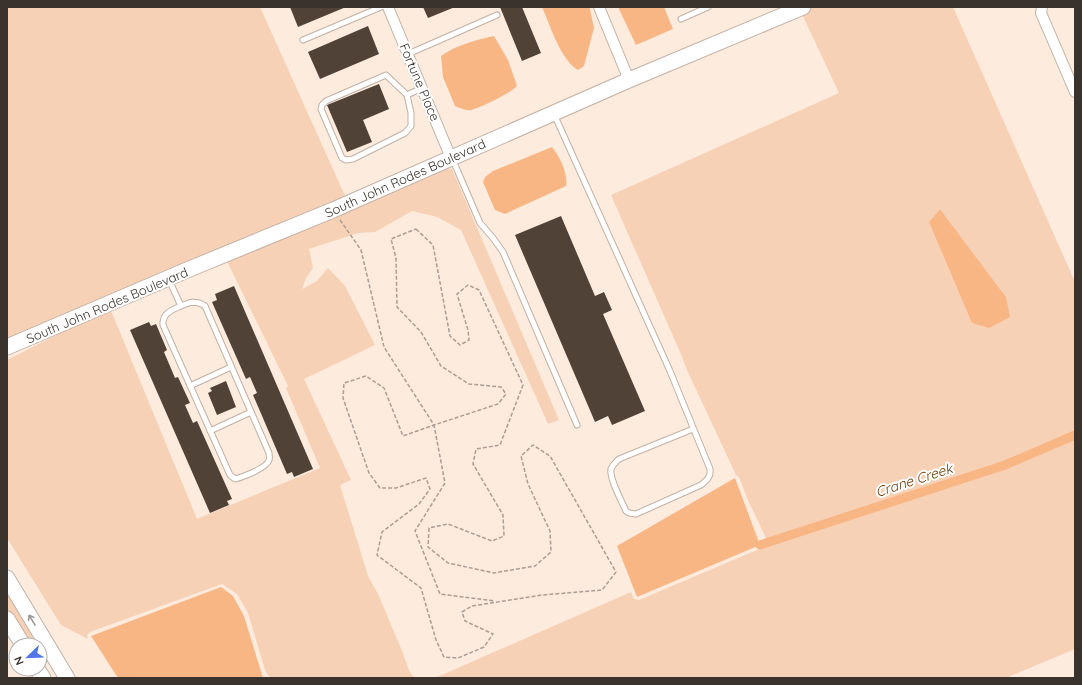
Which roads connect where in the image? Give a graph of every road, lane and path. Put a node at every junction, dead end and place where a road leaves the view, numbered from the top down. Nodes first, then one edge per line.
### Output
1 (381, 7) edge
2 (388, 7) edge
3 (599, 7) edge
4 (708, 7) edge
5 (803, 7) edge
6 (1042, 7) edge
7 (785, 10) edge
8 (497, 15) dead end
9 (681, 19) dead end
10 (303, 40) dead end
11 (408, 54) junction
12 (629, 80) junction
13 (422, 88) junction
14 (1075, 92) edge
15 (407, 95) junction
16 (554, 113) junction
17 (452, 158) junction
18 (333, 210) junction
19 (169, 279) junction
20 (181, 306) junction
21 (7, 348) edge
22 (231, 367) junction
23 (190, 386) junction
24 (251, 412) junction
25 (434, 425) junction
26 (577, 425) dead end
27 (693, 429) junction
28 (210, 431) junction
29 (7, 578) edge
30 (497, 602) junction
31 (7, 619) edge
32 (18, 637) edge
33 (67, 678) edge

1 - 10 lane
2 - 11 street, Fortune Place
3 - 12 street
4 - 9 lane
5 - 7 main road, South John Rodes Boulevard
6 - 14 street
7 - 12 main road, South John Rodes Boulevard
8 - 11 lane
11 - 13 street, Fortune Place
12 - 16 main road, South John Rodes Boulevard
13 - 15 lane
13 - 17 street, Fortune Place
15 - 15 lane
16 - 17 main road, South John Rodes Boulevard
16 - 27 lane
17 - 18 main road, South John Rodes Boulevard
17 - 26 lane
18 - 19 main road, South John Rodes Boulevard
18 - 25 path
19 - 20 lane
19 - 21 main road, South John Rodes Boulevard
20 - 22 lane
20 - 23 lane
22 - 23 lane
22 - 24 lane
23 - 28 lane
24 - 28 lane
24 - 28 lane
25 - 30 path
25 - 30 path
25 - 30 path
27 - 27 lane
33 -> 29 main road
31 - 32 main road

